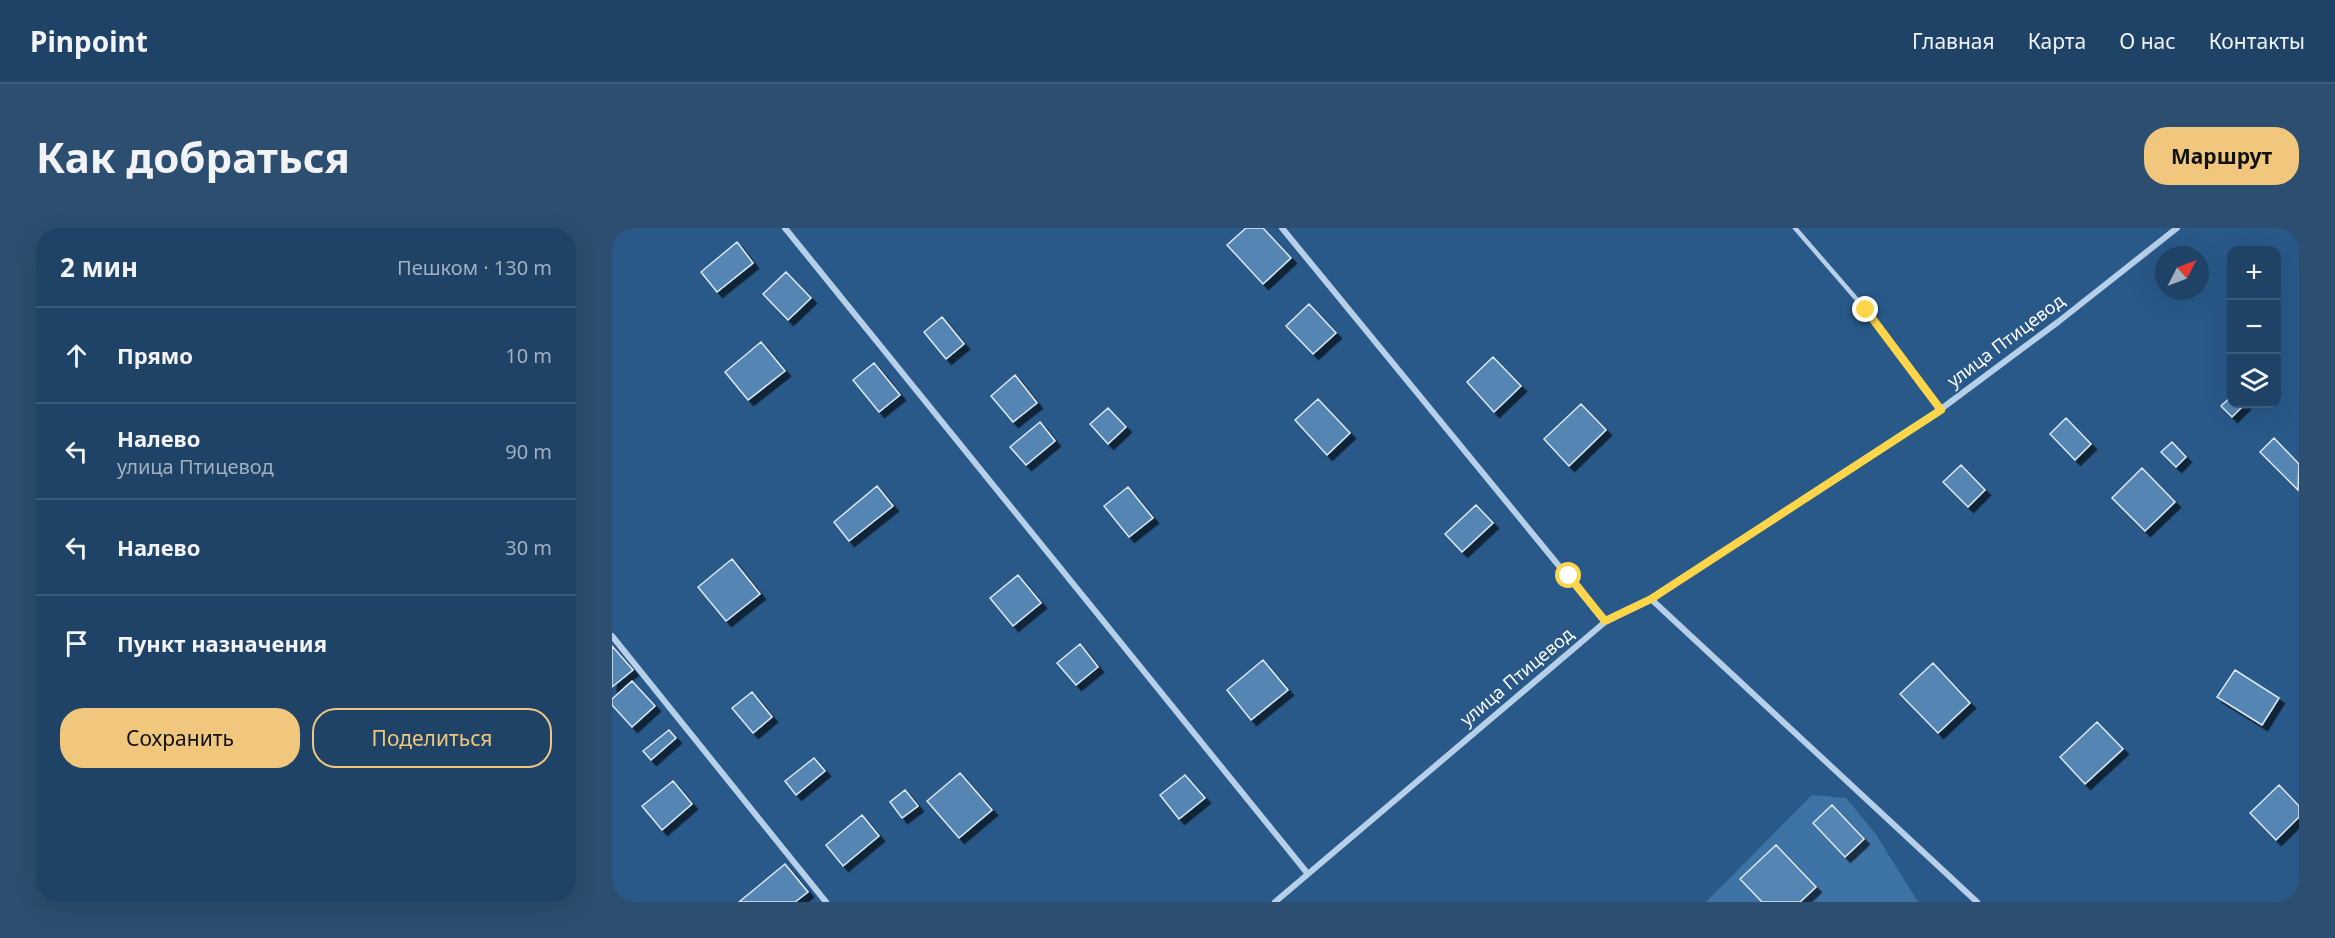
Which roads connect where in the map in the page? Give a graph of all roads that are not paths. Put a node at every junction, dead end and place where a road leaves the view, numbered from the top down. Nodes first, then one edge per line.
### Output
1 (785, 228) edge
2 (1282, 228) edge
3 (1795, 228) edge
4 (2176, 228) edge
5 (1941, 410) junction
6 (1651, 599) junction
7 (1605, 621) junction
8 (612, 636) edge
9 (1308, 874) junction
10 (826, 902) edge
11 (1275, 902) edge
12 (1977, 902) edge

1 - 9 street
2 - 7 street
3 - 5 lane
4 - 5 street, улица Птицевод
5 - 6 street, улица Птицевод
6 - 7 street, улица Птицевод
6 - 12 street
7 - 9 street, улица Птицевод
8 - 10 street
9 - 11 street, улица Птицевод

